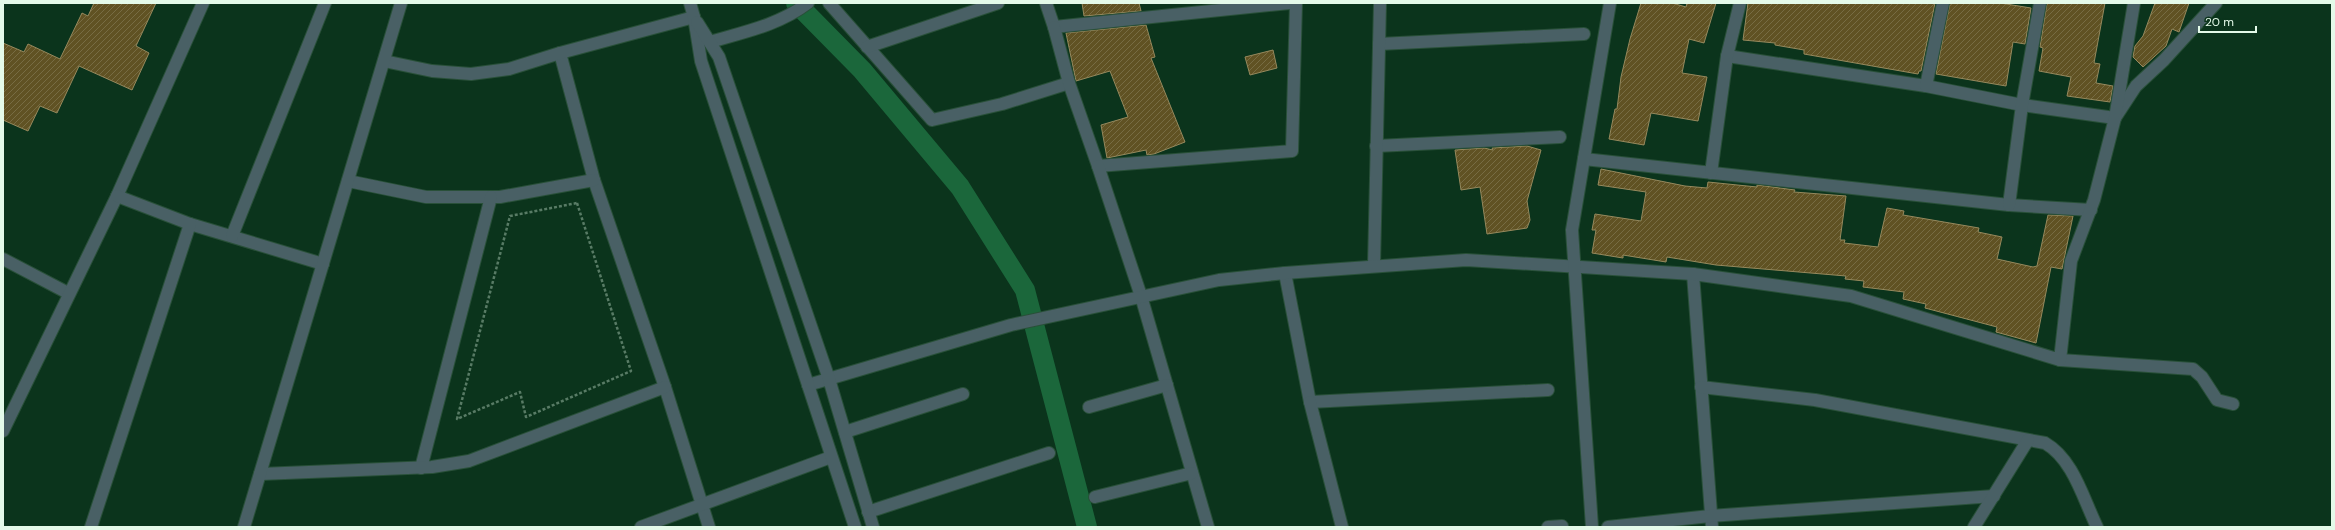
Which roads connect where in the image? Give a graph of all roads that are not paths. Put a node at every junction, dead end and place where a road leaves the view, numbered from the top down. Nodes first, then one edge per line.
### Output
1 (203, 3) edge
2 (325, 3) edge
3 (401, 3) edge
4 (690, 3) edge
5 (808, 3) edge
6 (829, 3) edge
7 (998, 3) edge
8 (1046, 3) edge
9 (1290, 3) edge
10 (1296, 3) edge
11 (1380, 3) edge
12 (1610, 3) edge
13 (1740, 3) edge
14 (1944, 3) edge
15 (2040, 3) edge
16 (2134, 3) edge
17 (2216, 3) edge
18 (694, 17) junction
19 (1054, 27) junction
20 (1584, 34) dead end
21 (710, 42) junction
22 (1379, 44) junction
23 (867, 48) junction
24 (560, 53) junction
25 (1727, 56) junction
26 (384, 60) junction
27 (1069, 83) junction
28 (1926, 86) junction
29 (2022, 105) junction
30 (2115, 118) junction
31 (1560, 137) dead end
32 (1376, 146) junction
33 (1584, 159) junction
34 (1098, 166) junction
35 (1711, 173) junction
36 (594, 180) junction
37 (348, 181) junction
38 (117, 196) junction
39 (491, 197) junction
40 (2009, 205) junction
41 (2090, 210) junction
42 (190, 224) junction
43 (232, 236) junction
44 (3, 258) edge
45 (323, 264) junction
46 (1374, 266) junction
47 (1569, 266) junction
48 (1286, 272) junction
49 (1693, 274) junction
50 (68, 294) junction
51 (1141, 296) junction
52 (2060, 360) junction
53 (829, 379) junction
54 (808, 385) junction
55 (1167, 385) junction
56 (665, 387) junction
57 (1701, 387) junction
58 (1548, 390) dead end
59 (963, 394) dead end
60 (1310, 402) junction
61 (2233, 404) dead end
62 (1089, 407) dead end
63 (3, 431) edge
64 (845, 432) junction
65 (2028, 440) junction
66 (1049, 453) dead end
67 (831, 457) junction
68 (421, 468) junction
69 (1192, 473) junction
70 (260, 474) junction
71 (1994, 496) junction
72 (1095, 497) dead end
73 (702, 504) junction
74 (868, 512) junction
75 (1711, 522) edge
76 (1562, 526) dead end
77 (92, 527) edge
78 (244, 527) edge
79 (641, 527) edge
80 (709, 527) edge
81 (855, 527) edge
82 (873, 527) edge
83 (1208, 527) edge
84 (1342, 527) edge
85 (1548, 527) edge
86 (1592, 527) edge
87 (1608, 527) edge
88 (1974, 527) edge
89 (2097, 527) edge

1 - 38 street
2 - 43 street
3 - 26 street
4 - 18 street
5 - 21 street
6 - 23 street
7 - 23 street
8 - 19 street
9 - 19 street
10 - 34 street
11 - 22 street
12 - 33 street
13 - 25 street
14 - 28 street
15 - 29 street
16 - 30 street
17 - 30 street
18 - 21 street
18 - 24 street
18 - 54 street
19 - 27 street
20 - 22 street
21 - 53 street
22 - 32 street
23 - 27 street
24 - 26 street
24 - 36 street
25 - 28 street
25 - 35 street
26 - 37 street
27 - 34 street
28 - 29 street
29 - 30 street
29 - 40 street
30 - 41 street
31 - 32 street
32 - 46 street
33 - 35 street
33 - 47 street
34 - 51 street
35 - 40 street
36 - 39 street
36 - 56 street
37 - 39 street
37 - 45 street
38 - 42 street
38 - 50 street
39 - 68 street
40 - 41 street
41 - 52 street
42 - 43 street
42 - 77 street
43 - 45 street
44 - 50 street
45 - 70 street
46 - 47 street
46 - 48 street
47 - 49 street
47 - 86 street
48 - 51 street
48 - 60 street
49 - 52 street
49 - 57 street
50 - 63 street
51 - 53 street
51 - 55 street
52 - 61 street
53 - 54 street
53 - 64 street
54 - 67 street
55 - 62 street
55 - 69 street
56 - 68 street
56 - 73 street
57 - 65 street
57 - 75 street
58 - 60 street
59 - 64 street
60 - 84 street
64 - 74 street
65 - 71 street
65 - 89 street
66 - 74 street
67 - 73 street
67 - 81 street
68 - 70 street
69 - 72 street
69 - 83 street
70 - 78 street
71 - 75 street
71 - 88 street
73 - 79 street
73 - 80 street
74 - 82 street
75 - 87 street
76 - 85 street

